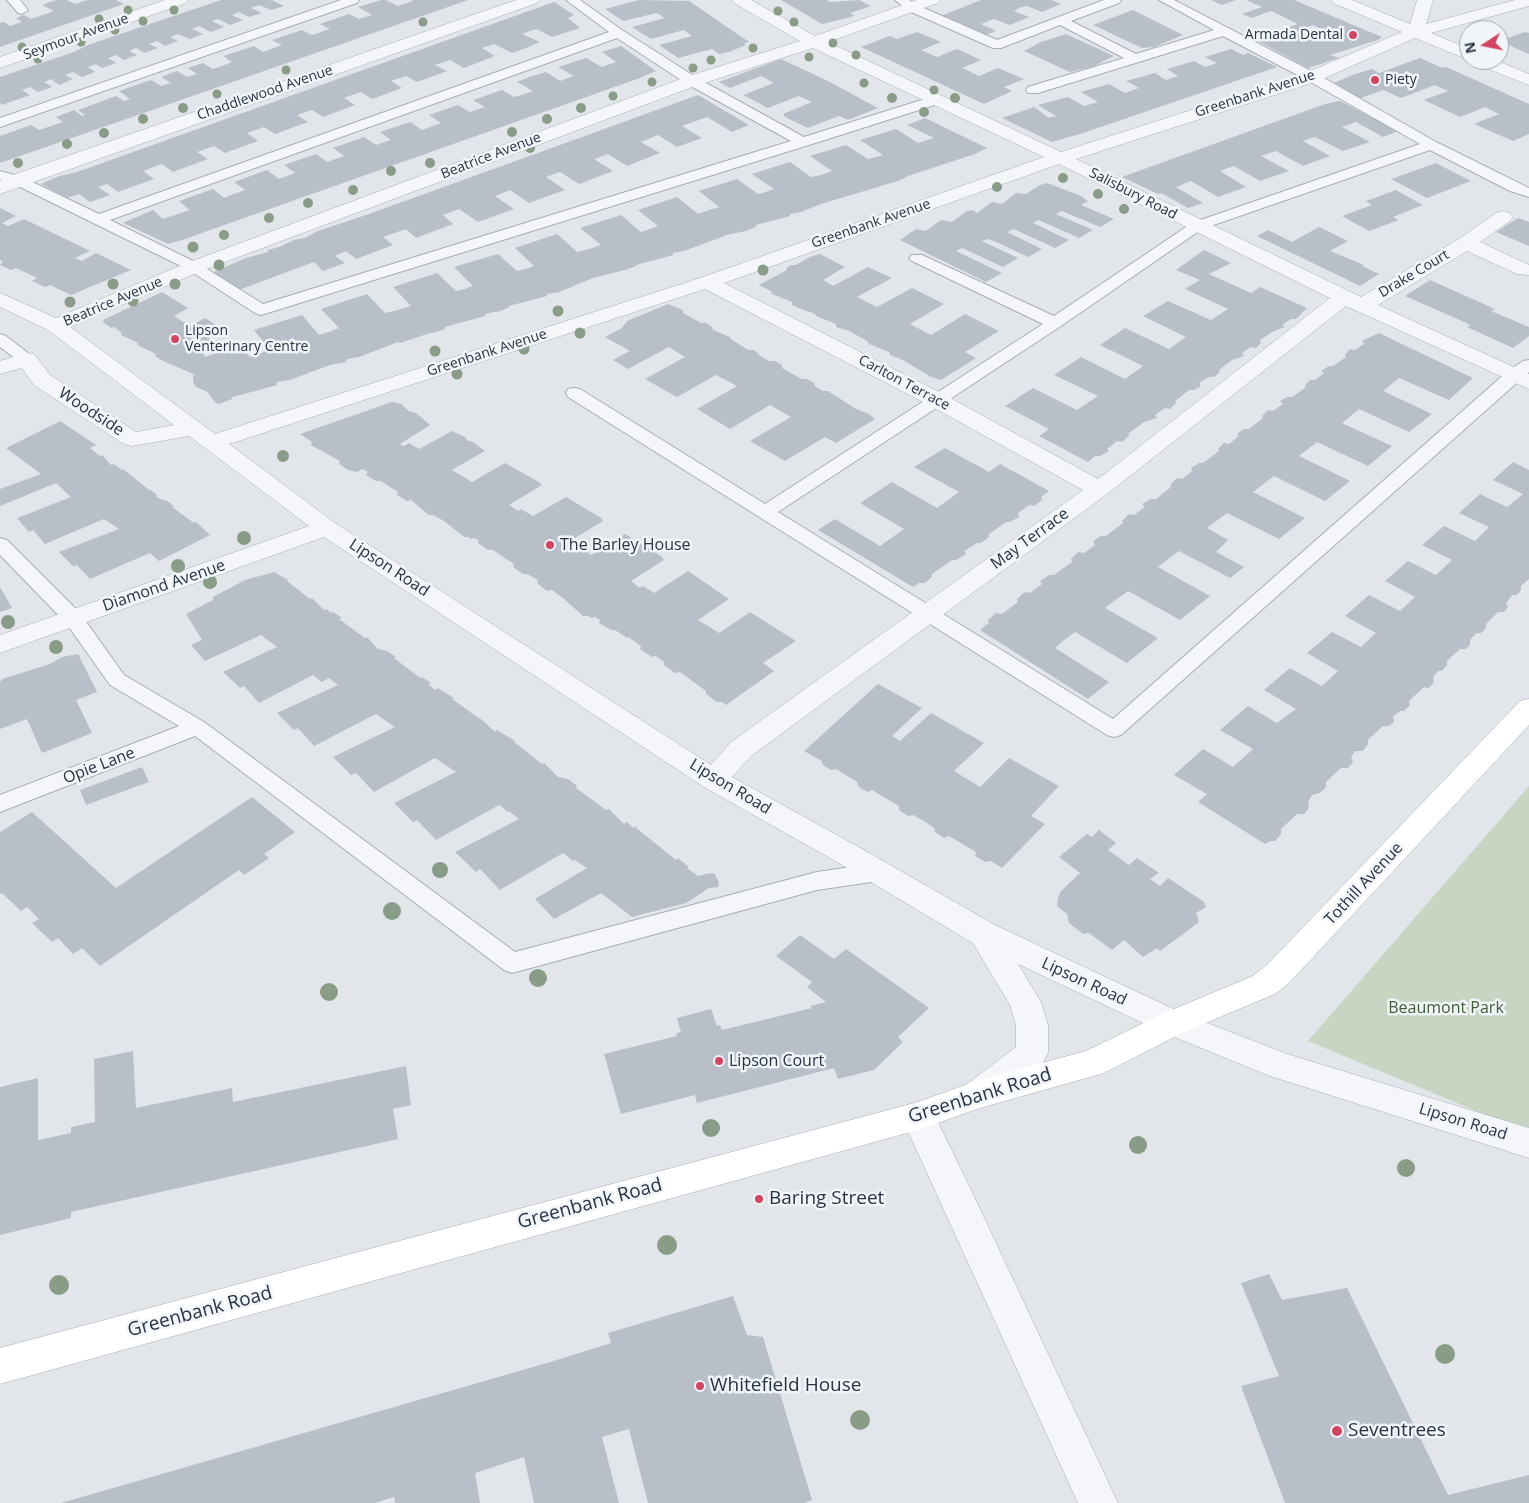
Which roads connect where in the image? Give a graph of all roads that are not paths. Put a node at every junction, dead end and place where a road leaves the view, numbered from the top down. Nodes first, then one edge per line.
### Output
1 (13, 0) edge
2 (144, 0) edge
3 (180, 0) edge
4 (353, 0) edge
5 (531, 0) edge
6 (572, 0) edge
7 (740, 0) edge
8 (932, 0) edge
9 (1115, 0) edge
10 (1165, 0) edge
11 (1339, 0) edge
12 (1425, 0) edge
13 (1529, 1) edge
14 (907, 4) edge
15 (159, 7) junction
16 (22, 10) dead end
17 (1061, 21) junction
18 (1225, 31) junction
19 (1416, 32) junction
20 (618, 33) junction
21 (814, 42) junction
22 (1459, 51) edge
23 (1134, 58) junction
24 (0, 63) edge
25 (1505, 70) edge
26 (1312, 77) junction
27 (1529, 80) edge
28 (692, 81) junction
29 (1033, 90) dead end
30 (936, 100) junction
31 (0, 123) edge
32 (804, 142) junction
33 (1432, 145) junction
34 (1060, 158) junction
35 (8, 177) edge
36 (0, 188) edge
37 (1529, 193) edge
38 (1502, 217) dead end
39 (98, 220) junction
40 (1197, 226) junction
41 (1466, 243) junction
42 (917, 258) dead end
43 (194, 267) junction
44 (1524, 270) dead end
45 (707, 282) junction
46 (0, 299) edge
47 (1354, 301) junction
48 (1055, 323) junction
49 (55, 326) junction
50 (0, 339) edge
51 (26, 359) junction
52 (0, 368) edge
53 (1524, 374) edge
54 (574, 393) dead end
55 (937, 400) junction
56 (203, 435) junction
57 (1099, 489) junction
58 (765, 512) junction
59 (328, 528) junction
60 (0, 544) edge
61 (928, 614) junction
62 (73, 618) junction
63 (0, 644) edge
64 (1529, 708) edge
65 (197, 727) junction
66 (714, 780) junction
67 (0, 804) edge
68 (878, 872) junction
69 (984, 934) junction
70 (1173, 1023) junction
71 (979, 1094) junction
72 (918, 1116) junction
73 (1529, 1143) edge
74 (0, 1366) edge
75 (1098, 1503) edge

1 - 16 lane
2 - 15 street
3 - 15 street, Seymour Avenue
4 - 31 lane
5 - 35 street, Chaddlewood Avenue
6 - 20 lane
7 - 21 street, Salisbury Road
8 - 14 street, Beatrice Avenue
9 - 17 lane
10 - 18 lane
11 - 19 street
12 - 19 street
13 - 19 street, Greenbank Avenue
14 - 17 lane
14 - 21 street, Beatrice Avenue
15 - 24 street, Seymour Avenue
17 - 23 lane
18 - 23 lane
18 - 26 lane
19 - 22 street
19 - 26 street, Greenbank Avenue
20 - 28 lane
20 - 39 lane
21 - 28 street, Beatrice Avenue
21 - 30 street, Salisbury Road
23 - 29 lane
25 - 27 street
26 - 33 lane
26 - 34 street, Greenbank Avenue
28 - 32 lane
28 - 43 street, Beatrice Avenue
30 - 32 lane
30 - 34 street, Salisbury Road
32 - 43 lane
33 - 37 lane
33 - 40 lane
34 - 40 street, Salisbury Road
34 - 45 street, Greenbank Avenue
35 - 36 street, Chaddlewood Avenue
35 - 39 lane
38 - 41 street, Drake Court
39 - 43 lane
40 - 47 street, Salisbury Road
40 - 48 lane
41 - 44 street, Drake Court
41 - 47 street, Drake Court
42 - 48 lane
43 - 49 street, Beatrice Avenue
45 - 55 street, Carlton Terrace
45 - 56 street, Greenbank Avenue
46 - 49 street, Lipson Road
47 - 53 street, Salisbury Road
47 - 57 street, May Terrace
48 - 55 lane
49 - 56 street, Lipson Road
50 - 51 lane
51 - 52 street
51 - 56 street, Woodside
53 - 61 lane
54 - 58 lane
55 - 57 street, Carlton Terrace
55 - 58 lane
56 - 59 street, Lipson Road
57 - 61 street, May Terrace
58 - 61 lane
59 - 62 street, Diamond Avenue
59 - 66 street, Lipson Road
60 - 62 lane
61 - 66 street, May Terrace
62 - 63 street, Diamond Avenue
62 - 65 lane
64 - 70 main road, Tothill Avenue
65 - 67 lane, Opie Lane
65 - 68 lane
66 - 68 street, Lipson Road
68 - 69 street, Lipson Road
69 - 70 street, Lipson Road
69 - 71 street
70 - 71 main road, Greenbank Road
70 - 73 street, Lipson Road
71 - 72 main road, Greenbank Road
72 - 74 main road, Greenbank Road
72 - 75 street

